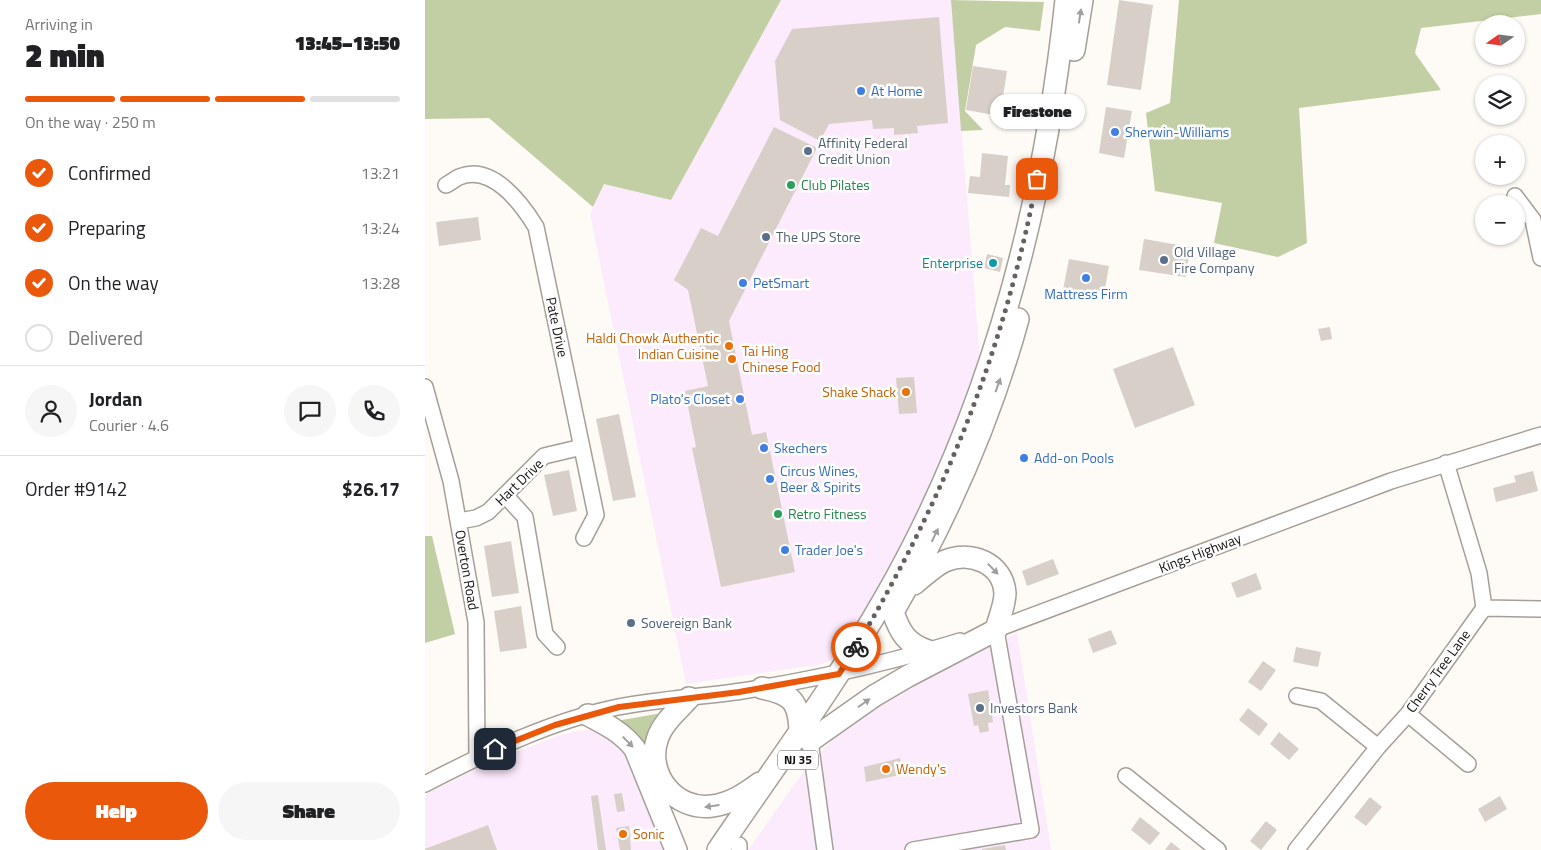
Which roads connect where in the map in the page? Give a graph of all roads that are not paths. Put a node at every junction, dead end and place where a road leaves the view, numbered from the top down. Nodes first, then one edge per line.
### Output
1 (1066, 0) edge
2 (1082, 0) edge
3 (446, 185) dead end
4 (1525, 209) edge
5 (1541, 258) edge
6 (425, 387) edge
7 (1541, 435) edge
8 (582, 447) junction
9 (1446, 463) junction
10 (505, 496) junction
11 (459, 522) junction
12 (583, 538) dead end
13 (906, 590) junction
14 (1484, 608) junction
15 (1541, 609) edge
16 (893, 612) junction
17 (996, 630) junction
18 (557, 647) dead end
19 (928, 651) junction
20 (849, 671) junction
21 (762, 688) junction
22 (1297, 696) dead end
23 (689, 698) junction
24 (1407, 714) junction
25 (588, 715) junction
26 (805, 737) junction
27 (1378, 747) junction
28 (477, 757) junction
29 (1468, 764) dead end
30 (769, 775) junction
31 (1126, 776) dead end
32 (425, 784) edge
33 (738, 848) edge
34 (675, 850) edge
35 (718, 850) edge
36 (825, 850) edge
37 (913, 850) edge
38 (1217, 850) edge
39 (1296, 850) edge

1 - 20 highway, NJ 35
13 -> 2 highway, NJ 35
3 - 8 street, Pate Drive
4 - 5 street
6 - 11 street, Overton Road
7 - 9 street, Kings Highway
8 - 10 street, Hart Drive
8 - 12 street, Pate Drive
9 - 14 street
9 - 17 street, Kings Highway
10 - 11 street, Hart Drive
10 - 18 street
11 - 28 street, Overton Road
13 - 16 highway, NJ 35
13 -> 17 highway
14 - 15 street
14 - 24 street, Cherry Tree Lane
16 - 19 highway
16 - 20 highway, NJ 35
17 - 19 street, Kings Highway
26 -> 17 highway
17 - 37 street
19 - 20 street, Kings Highway
20 - 21 street, Kings Highway
20 - 26 highway, NJ 35
21 - 23 street
21 - 26 highway
22 - 27 street
23 - 25 street
30 -> 23 highway
24 - 27 street, Cherry Tree Lane
24 - 29 street
25 - 28 street
25 -> 34 highway
26 - 30 highway, NJ 35
26 - 33 highway, NJ 35
26 - 36 street
27 - 39 street, Cherry Tree Lane
28 - 32 street
30 - 35 highway, NJ 35
31 - 38 street

